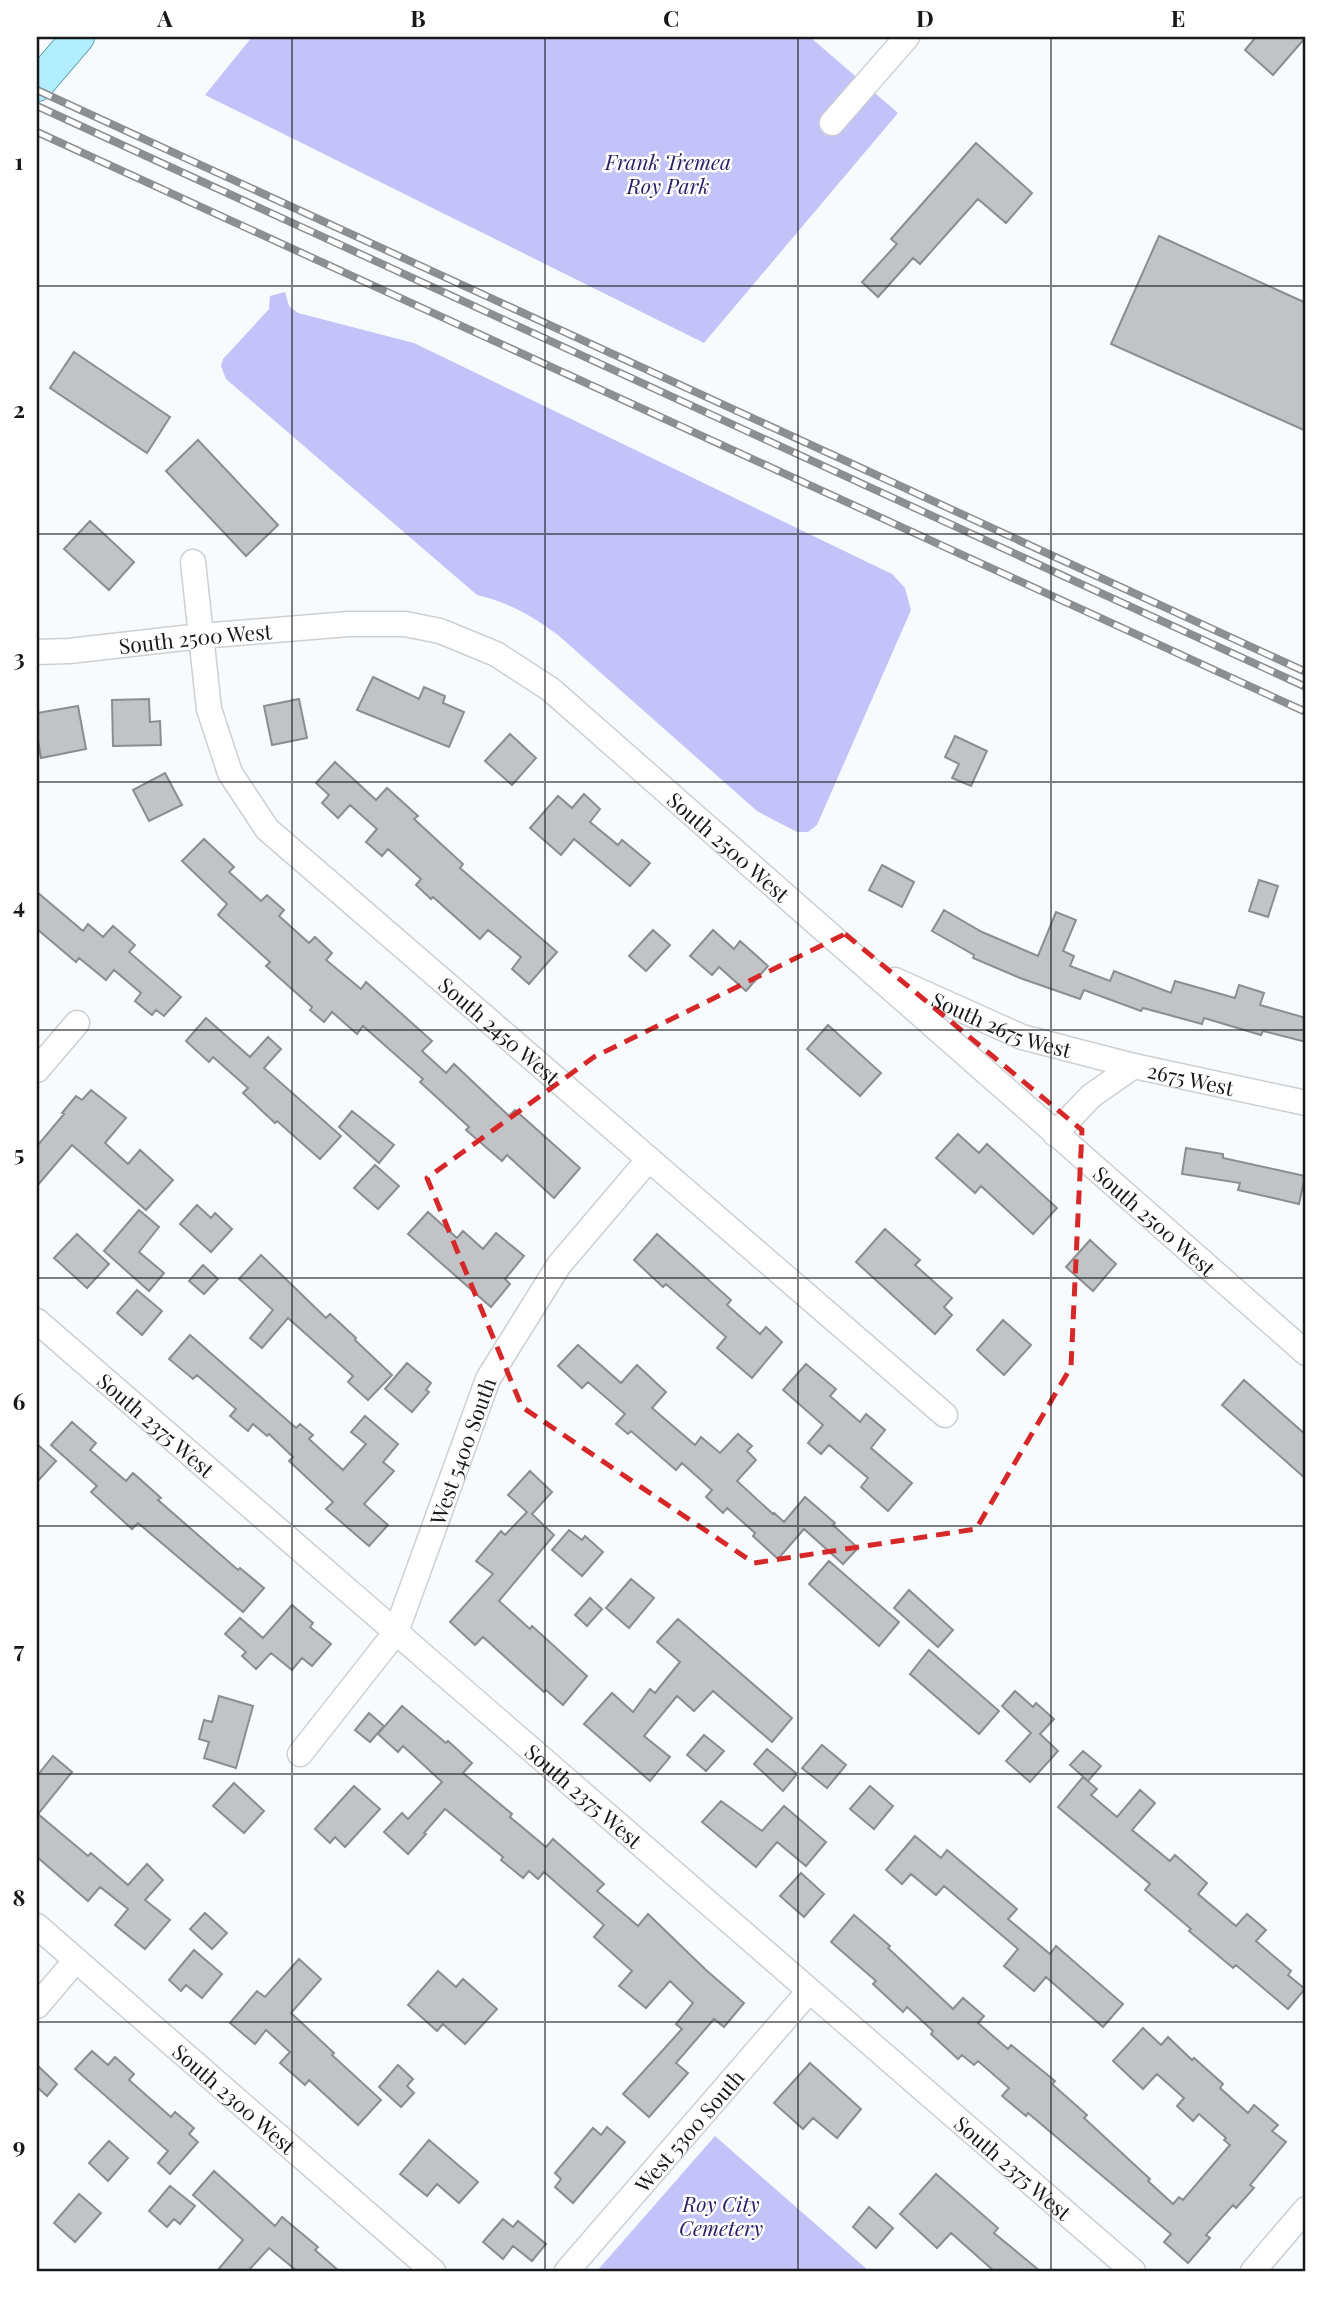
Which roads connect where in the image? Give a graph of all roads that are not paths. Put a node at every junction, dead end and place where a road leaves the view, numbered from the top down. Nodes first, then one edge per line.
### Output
1 (78, 37) edge
2 (907, 37) edge
3 (37, 85) edge
4 (832, 123) dead end
5 (193, 562) dead end
6 (201, 636) junction
7 (37, 652) edge
8 (873, 971) junction
9 (77, 1023) dead end
10 (1134, 1066) junction
11 (37, 1070) edge
12 (1306, 1103) edge
13 (1055, 1134) junction
14 (649, 1159) junction
15 (37, 1321) edge
16 (1306, 1353) edge
17 (945, 1415) dead end
18 (396, 1632) junction
19 (299, 1754) dead end
20 (37, 1926) edge
21 (76, 1961) junction
22 (810, 1991) junction
23 (37, 2006) edge
24 (1306, 2209) edge
25 (432, 2271) edge
26 (567, 2271) edge
27 (1133, 2271) edge
28 (1253, 2271) edge

1 - 3 main road
2 - 4 street
5 - 6 street, South 2450 West
6 - 7 street, South 2500 West
6 - 8 street, South 2500 West
6 - 14 street, South 2450 West
8 - 10 street, South 2675 West
8 - 13 street, South 2500 West
9 - 11 street
10 - 12 street, 2675 West
10 - 13 street, 2675 West
13 - 16 street, South 2500 West
14 - 17 street, South 2450 West
14 - 18 street, West 5400 South
15 - 18 street, South 2375 West
18 - 19 street, West 5400 South
18 - 22 street, South 2375 West
20 - 21 street, South 2300 West
21 - 23 street
21 - 25 street, South 2300 West
22 - 26 street, West 5300 South
22 - 27 street, South 2375 West
24 - 28 street

